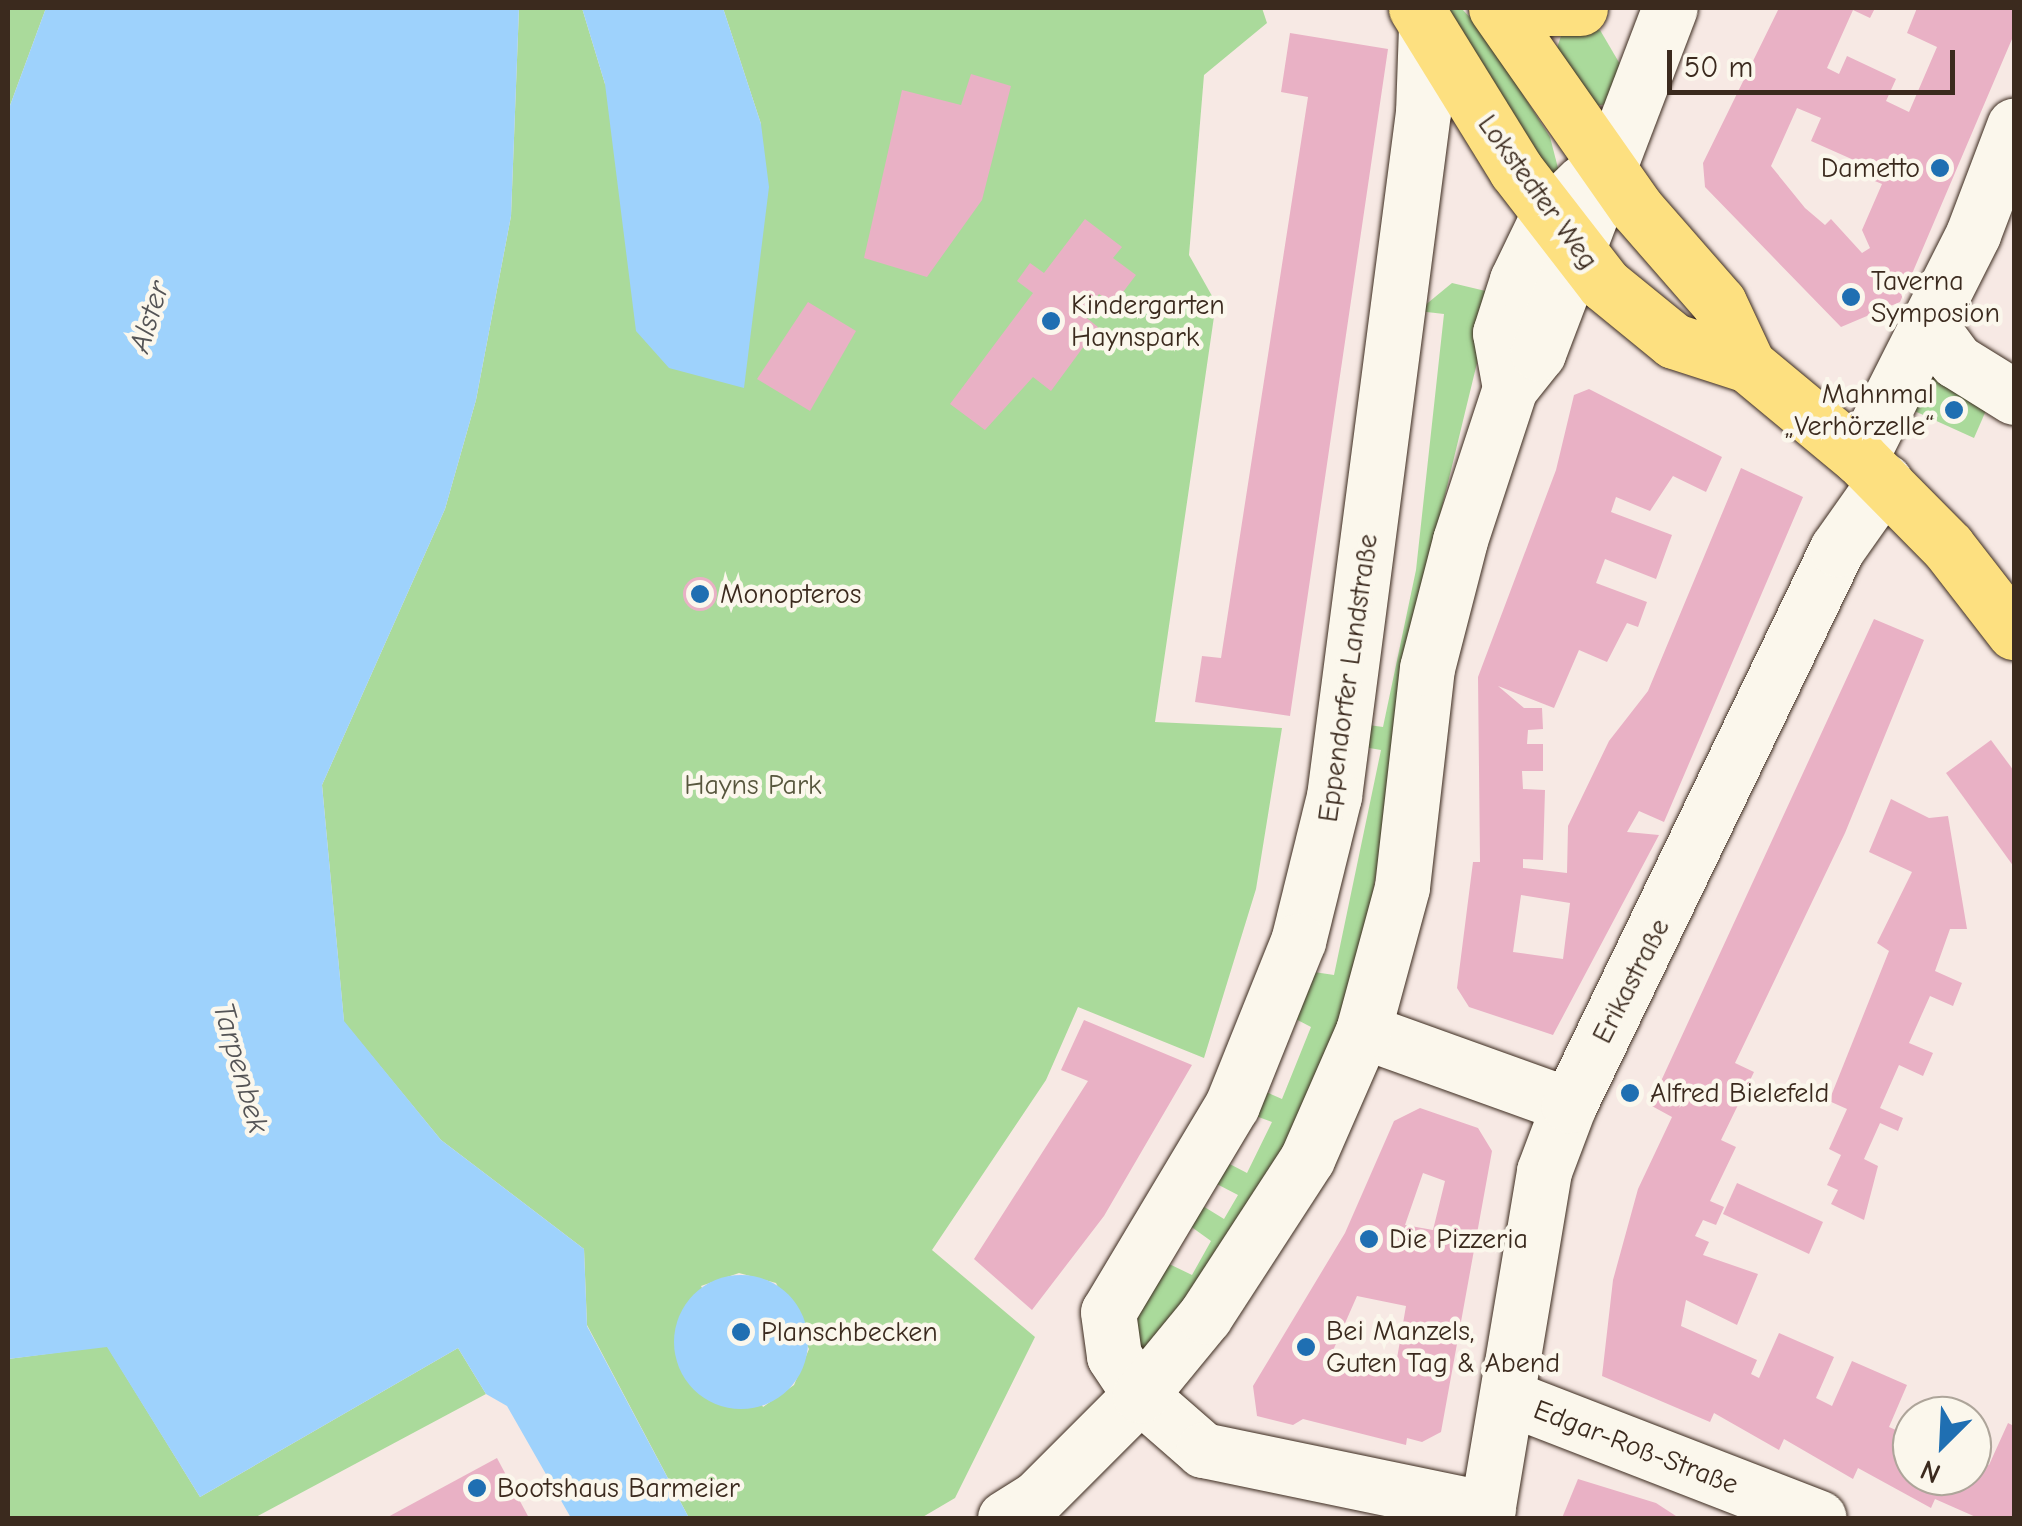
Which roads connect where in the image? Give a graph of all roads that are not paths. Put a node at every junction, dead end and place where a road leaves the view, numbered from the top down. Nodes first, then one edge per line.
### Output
1 (1496, 8) edge
2 (1548, 8) edge
3 (1580, 8) edge
4 (1670, 8) edge
5 (1421, 18) edge
6 (2014, 126) edge
7 (1606, 167) junction
8 (1562, 233) junction
9 (1928, 323) junction
10 (1748, 364) junction
11 (2014, 396) edge
12 (1872, 470) junction
13 (2014, 632) edge
14 (1363, 1031) junction
15 (1569, 1105) junction
16 (1140, 1395) junction
17 (1510, 1398) junction
18 (1487, 1514) edge
19 (1005, 1518) edge
20 (1819, 1518) edge

1 - 7 main road, Lokstedter Weg
2 - 3 main road
4 - 7 street
5 - 8 main road, Lokstedter Weg
5 - 16 street, Eppendorfer Landstraße
6 - 9 street, Erikastraße
7 - 8 street
7 - 10 main road, Lokstedter Weg
8 - 10 main road, Lokstedter Weg
8 - 14 street
9 - 11 street
9 - 12 street, Erikastraße
10 - 12 main road, Lokstedter Weg
12 - 13 main road, Lokstedter Weg
12 - 15 street, Erikastraße
14 - 15 street
14 - 16 street
15 - 17 street, Erikastraße
16 - 18 street, Eppendorfer Landstraße
16 - 19 street
17 - 18 street, Erikastraße
17 - 20 street, Edgar-Roß-Straße

